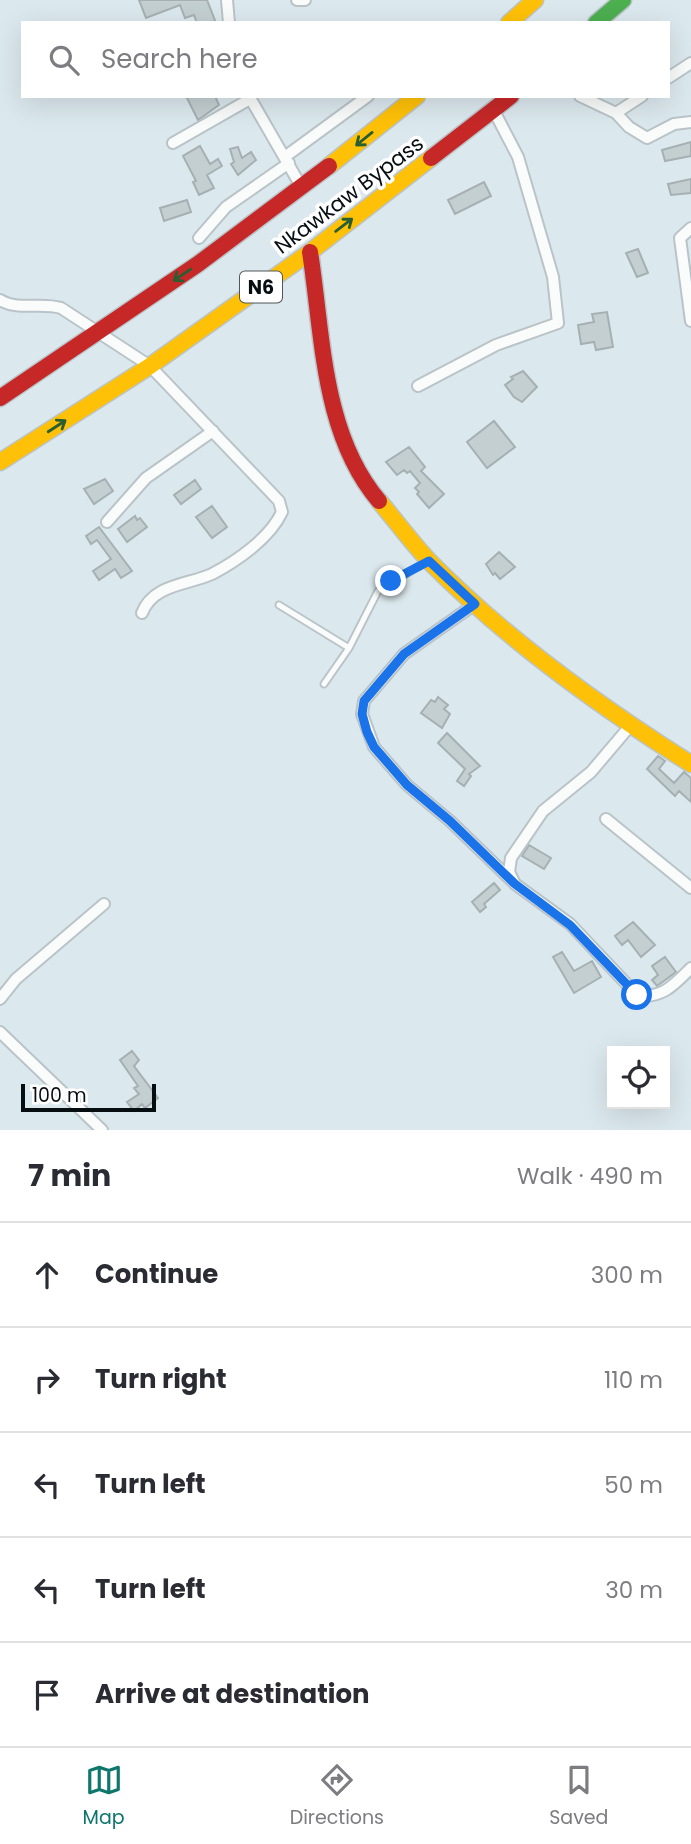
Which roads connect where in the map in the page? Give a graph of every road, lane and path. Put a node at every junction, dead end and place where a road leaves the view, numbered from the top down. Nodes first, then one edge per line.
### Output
1 (227, 0) edge
2 (297, 0) edge
3 (305, 0) edge
4 (535, 0) edge
5 (623, 0) edge
6 (229, 21) edge
7 (511, 21) edge
8 (598, 21) edge
9 (691, 63) edge
10 (670, 77) edge
11 (250, 98) edge
12 (365, 98) edge
13 (414, 98) edge
14 (509, 98) edge
15 (584, 98) edge
16 (639, 98) edge
17 (494, 111) junction
18 (617, 113) junction
19 (691, 122) edge
20 (173, 143) dead end
21 (287, 160) junction
22 (302, 188) junction
23 (691, 228) edge
24 (199, 238) dead end
25 (310, 252) junction
26 (0, 300) edge
27 (691, 321) edge
28 (95, 334) junction
29 (150, 366) junction
30 (418, 386) dead end
31 (0, 398) edge
32 (213, 431) junction
33 (0, 462) edge
34 (107, 522) dead end
35 (429, 561) junction
36 (475, 604) junction
37 (279, 606) dead end
38 (142, 613) dead end
39 (349, 648) junction
40 (324, 684) dead end
41 (631, 726) junction
42 (691, 764) edge
43 (606, 819) dead end
44 (515, 884) junction
45 (691, 888) edge
46 (104, 904) dead end
47 (691, 968) edge
48 (0, 997) edge
49 (0, 1031) edge
50 (102, 1130) edge

1 - 6 street
2 - 3 street
4 - 7 main road
5 - 8 main road
9 - 10 street
11 - 20 street
11 - 21 street
12 - 21 street
13 -> 22 main road, Nkawkaw Bypass / N6
14 - 17 main road, Nkawkaw Bypass / N6
15 - 18 street
16 - 18 street
25 -> 17 main road, Nkawkaw Bypass / N6
17 - 30 street
18 - 19 street
21 - 22 street
21 - 24 street
22 -> 28 main road, Nkawkaw Bypass / N6
23 - 27 street
25 - 29 main road, Nkawkaw Bypass / N6
25 - 35 main road
26 - 28 street
28 - 29 street
28 - 31 main road, Nkawkaw Bypass / N6
29 - 32 street
33 -> 29 main road, Nkawkaw Bypass / N6
32 - 34 street
32 - 38 street
35 - 36 main road
35 - 39 lane
36 - 41 main road
36 - 44 street
37 - 39 lane
39 - 40 lane
41 - 42 main road
41 - 44 street
43 - 45 street
44 - 47 street
46 - 48 street
49 - 50 street

